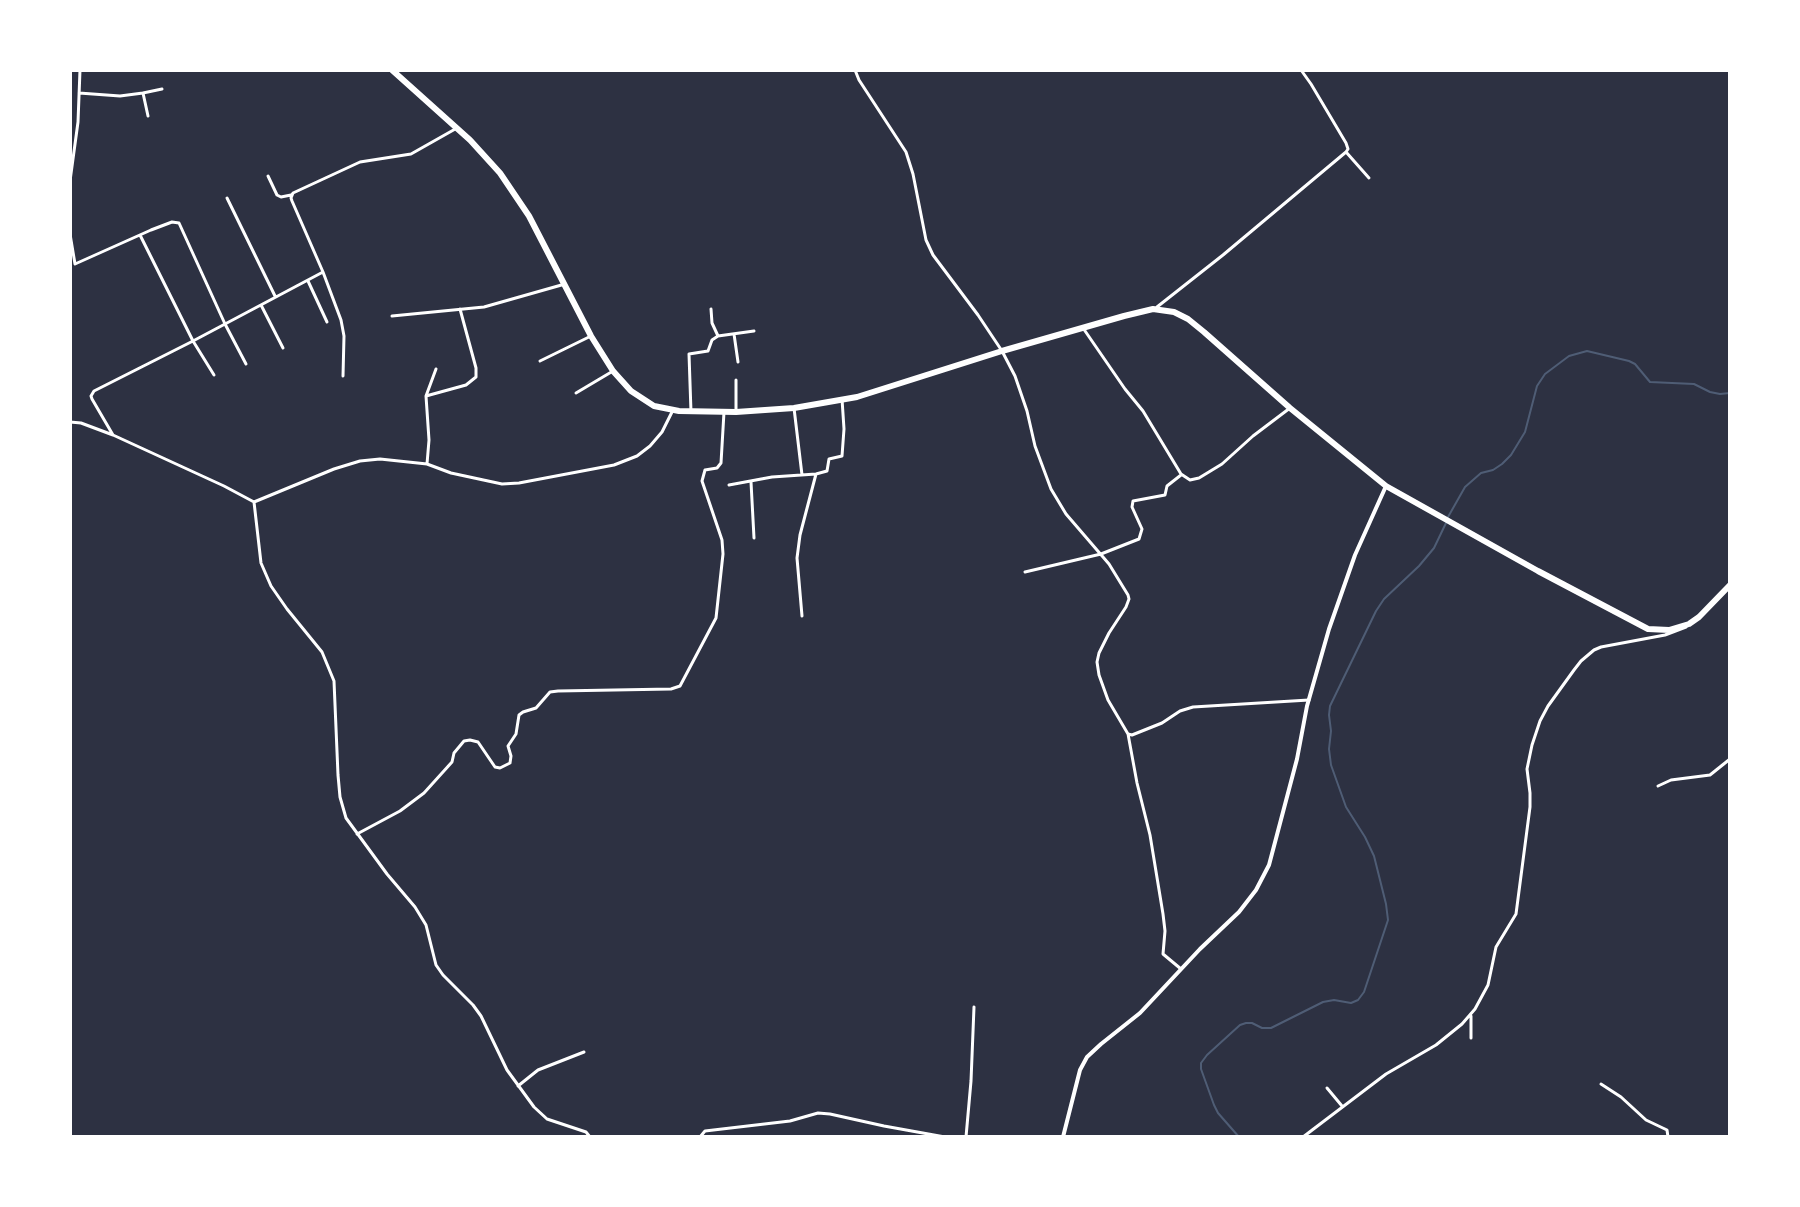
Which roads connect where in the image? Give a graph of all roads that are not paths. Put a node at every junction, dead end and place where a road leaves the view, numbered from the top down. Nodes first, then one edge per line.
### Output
1 (80, 70) edge
2 (392, 70) edge
3 (855, 70) edge
4 (1301, 70) edge
5 (162, 89) dead end
6 (79, 93) junction
7 (143, 93) junction
8 (148, 116) dead end
9 (457, 128) junction
10 (1346, 152) junction
11 (268, 176) dead end
12 (1369, 178) dead end
13 (70, 181) edge
14 (292, 195) junction
15 (227, 198) dead end
16 (70, 234) edge
17 (140, 235) junction
18 (323, 272) junction
19 (308, 281) junction
20 (565, 284) junction
21 (275, 296) junction
22 (260, 304) junction
23 (460, 309) junction
24 (711, 309) dead end
25 (1153, 309) junction
26 (392, 316) dead end
27 (327, 322) dead end
28 (225, 324) junction
29 (1083, 328) junction
30 (754, 331) dead end
31 (734, 334) junction
32 (591, 336) junction
33 (718, 336) junction
34 (193, 341) junction
35 (283, 348) dead end
36 (1002, 351) junction
37 (540, 361) dead end
38 (738, 362) dead end
39 (246, 364) dead end
40 (436, 369) dead end
41 (613, 371) junction
42 (214, 375) dead end
43 (343, 376) dead end
44 (736, 380) dead end
45 (576, 393) dead end
46 (426, 396) junction
47 (842, 399) junction
48 (794, 408) junction
49 (1290, 408) junction
50 (673, 410) junction
51 (691, 412) junction
52 (724, 412) junction
53 (736, 412) junction
54 (70, 422) edge
55 (113, 435) junction
56 (427, 464) junction
57 (816, 474) junction
58 (1181, 474) junction
59 (802, 475) junction
60 (751, 482) junction
61 (729, 485) dead end
62 (1386, 486) junction
63 (254, 502) junction
64 (754, 538) dead end
65 (1101, 554) junction
66 (1025, 572) dead end
67 (1730, 585) edge
68 (802, 616) dead end
69 (1689, 624) junction
70 (1309, 700) junction
71 (1128, 734) junction
72 (1730, 759) edge
73 (1658, 786) dead end
74 (357, 834) junction
75 (1181, 969) junction
76 (974, 1007) dead end
77 (1471, 1016) junction
78 (1471, 1038) dead end
79 (584, 1052) dead end
80 (1601, 1084) dead end
81 (518, 1086) junction
82 (1327, 1088) dead end
83 (1342, 1106) junction
84 (590, 1137) edge
85 (700, 1137) edge
86 (945, 1137) edge
87 (966, 1137) edge
88 (1063, 1137) edge
89 (1303, 1137) edge
90 (1668, 1137) edge

1 - 6 street
2 - 9 highway
3 - 36 street
4 - 10 street
5 - 7 street
6 - 7 street
6 - 13 street
7 - 8 street
9 - 14 street
9 - 20 highway
10 - 12 street
10 - 25 street
11 - 14 street
14 - 18 street
15 - 21 street
16 - 17 street
17 - 28 street
17 - 34 street
18 - 19 street
18 - 43 street
19 - 21 street
19 - 27 street
20 - 23 street
20 - 32 highway
21 - 22 street
22 - 28 street
22 - 35 street
23 - 26 street
23 - 46 street
24 - 33 street
25 - 29 highway
25 - 49 highway
28 - 34 street
28 - 39 street
29 - 36 highway
29 - 58 street
30 - 31 street
31 - 33 street
31 - 38 street
32 - 37 street
32 - 41 highway
33 - 51 street
34 - 42 street
34 - 55 street
36 - 47 highway
36 - 65 street
40 - 46 street
41 - 45 street
41 - 50 highway
44 - 53 street
46 - 56 street
47 - 48 highway
47 - 57 street
48 - 53 highway
48 - 59 street
49 - 58 street
49 - 62 highway
50 - 51 highway
50 - 56 street
51 - 52 highway
52 - 53 highway
52 - 74 street
54 - 55 street
55 - 63 street
56 - 63 street
57 - 59 street
57 - 68 street
58 - 65 street
59 - 60 street
60 - 61 street
60 - 64 street
62 - 69 highway
62 - 70 street
63 - 74 street
65 - 66 street
65 - 71 street
67 - 69 highway
69 - 77 street
70 - 71 street
70 - 75 street
71 - 75 street
72 - 73 street
74 - 81 street
75 - 88 street
76 - 87 street
77 - 78 street
77 - 83 street
79 - 81 street
80 - 90 street
81 - 84 street
82 - 83 street
83 - 89 street
85 - 86 street

